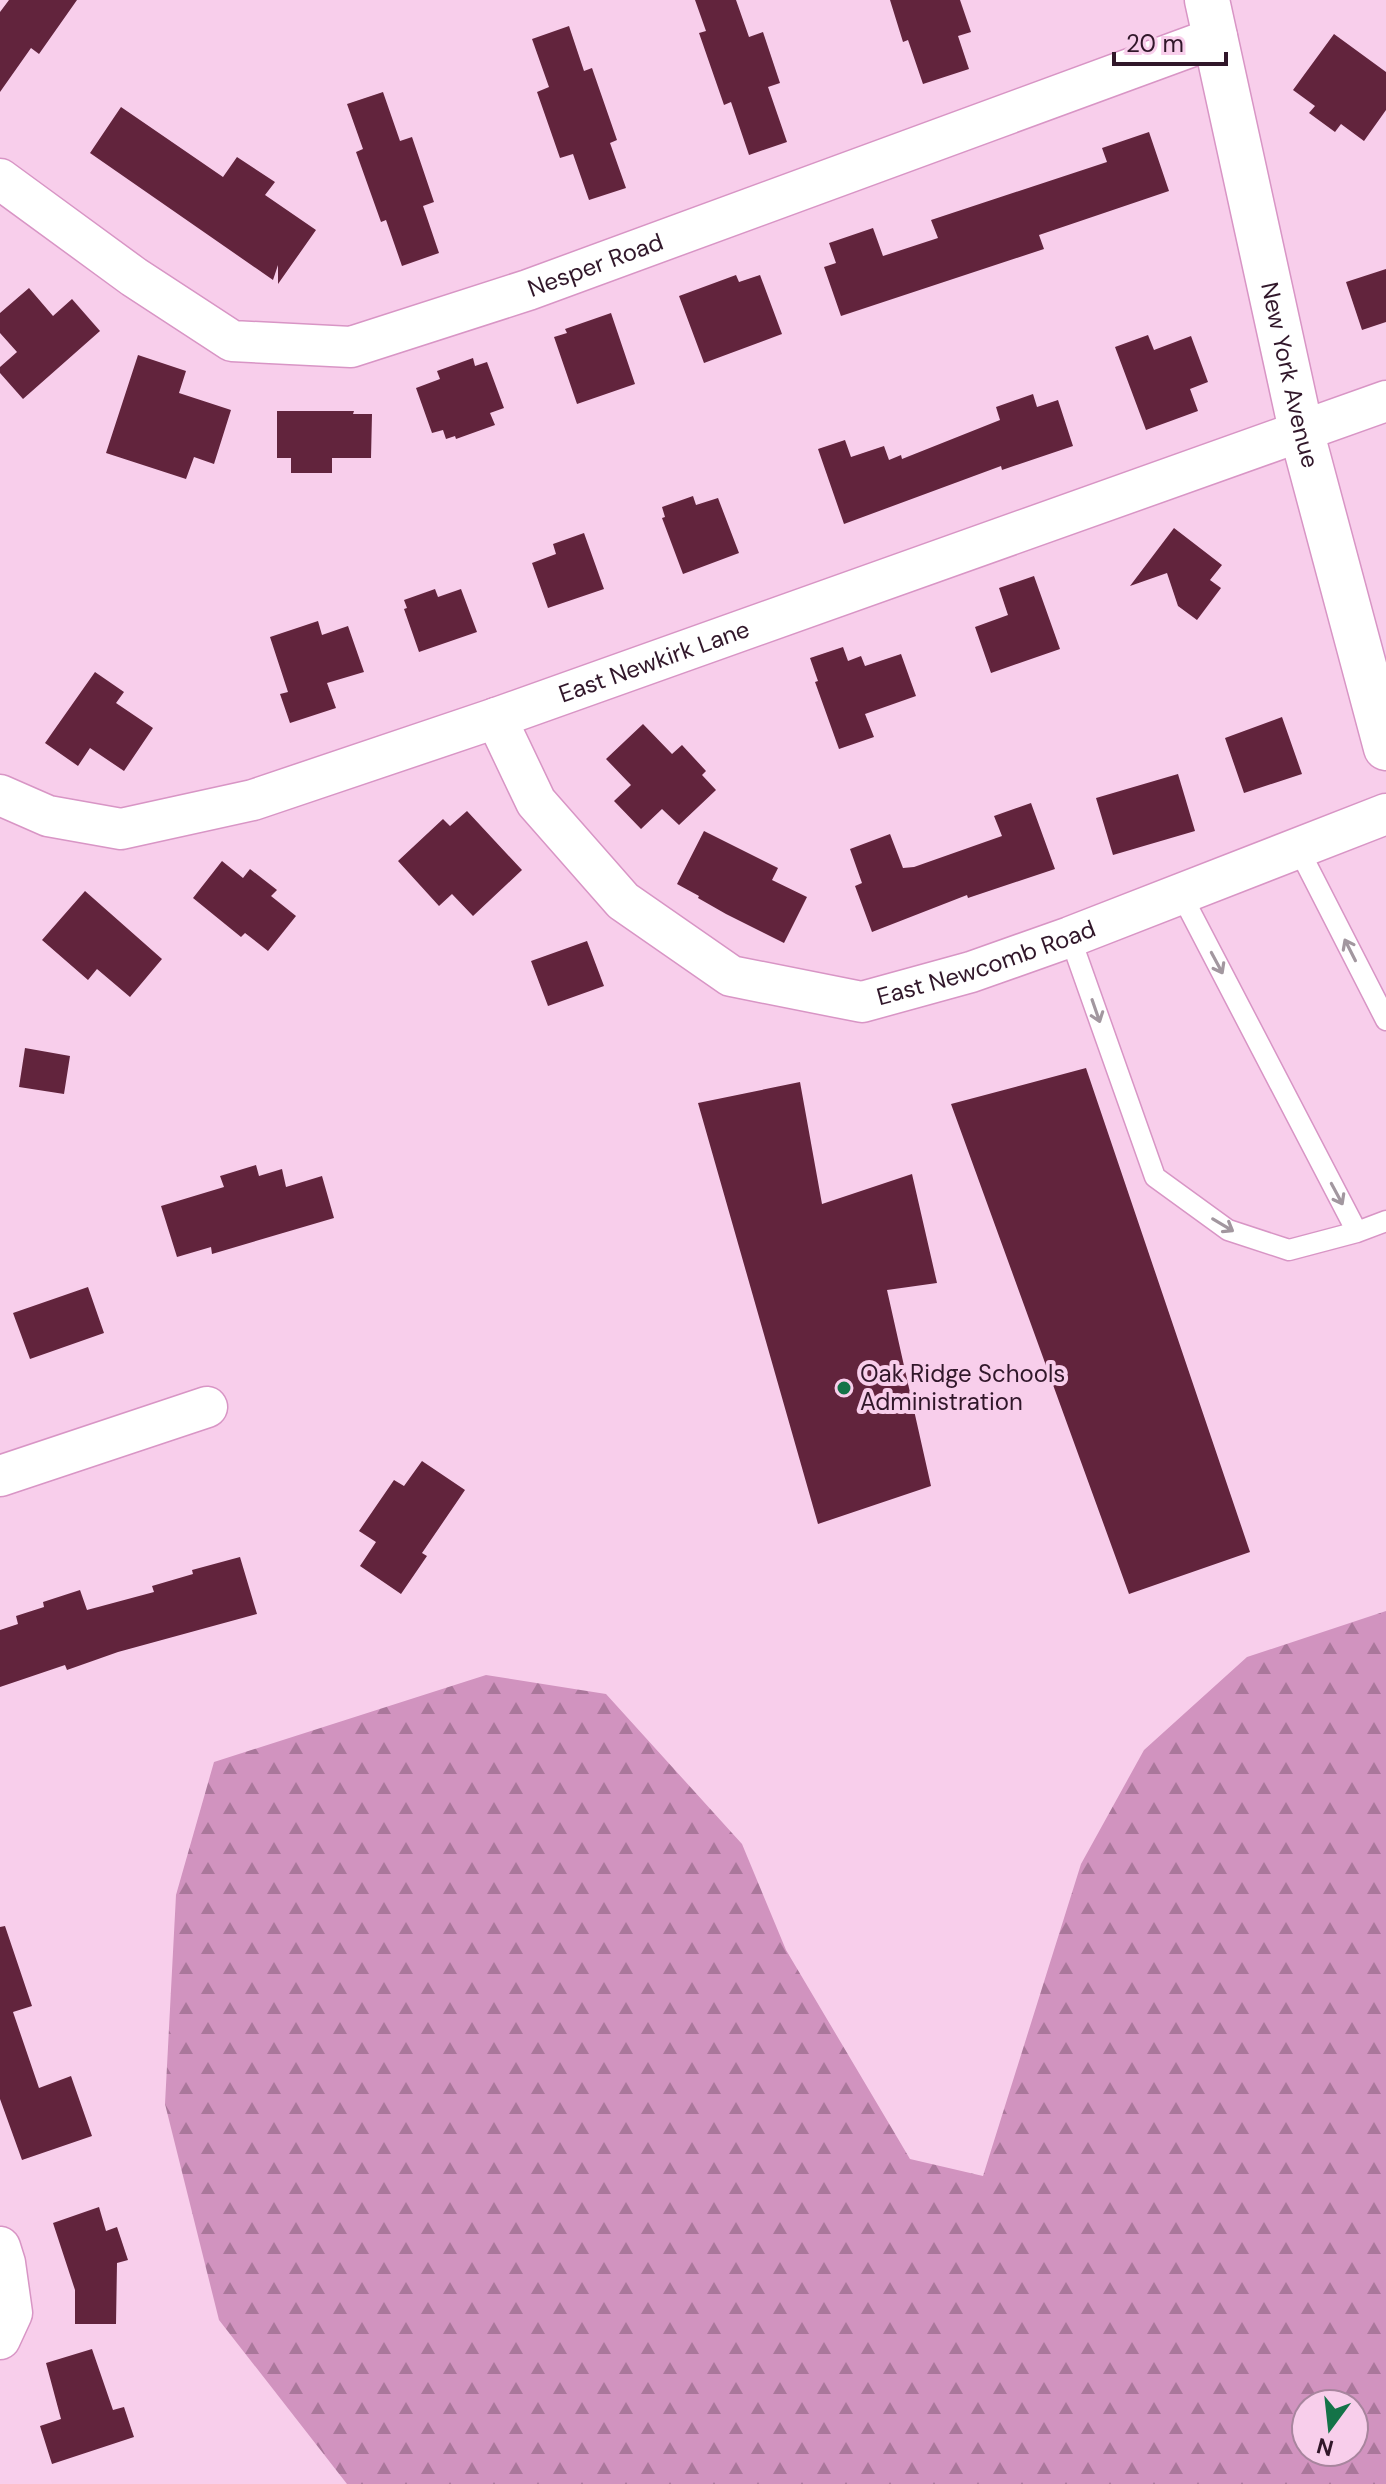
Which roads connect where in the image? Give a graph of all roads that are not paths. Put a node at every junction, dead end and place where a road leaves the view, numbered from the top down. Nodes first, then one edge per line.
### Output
1 (1212, 18) edge
2 (0, 179) edge
3 (1386, 401) edge
4 (1301, 430) junction
5 (496, 718) junction
6 (1386, 748) edge
7 (0, 795) edge
8 (1386, 814) edge
9 (1298, 848) junction
10 (1181, 894) junction
11 (1070, 937) junction
12 (1386, 1020) edge
13 (1386, 1221) edge
14 (1357, 1232) junction
15 (207, 1407) dead end
16 (0, 1476) edge
17 (0, 2247) edge
18 (0, 2339) edge

1 - 2 street, Nesper Road
1 - 4 street, New York Avenue
3 - 4 street, East Newkirk Lane
4 - 5 street, East Newkirk Lane
4 - 6 street, New York Avenue
5 - 7 street, East Newkirk Lane
5 - 11 street, East Newcomb Road
8 - 9 street, East Newcomb Road
9 - 10 street, East Newcomb Road
12 -> 9 lane
10 - 11 street, East Newcomb Road
10 -> 14 lane
11 -> 14 lane
13 - 14 lane
15 - 16 street
17 - 18 street

